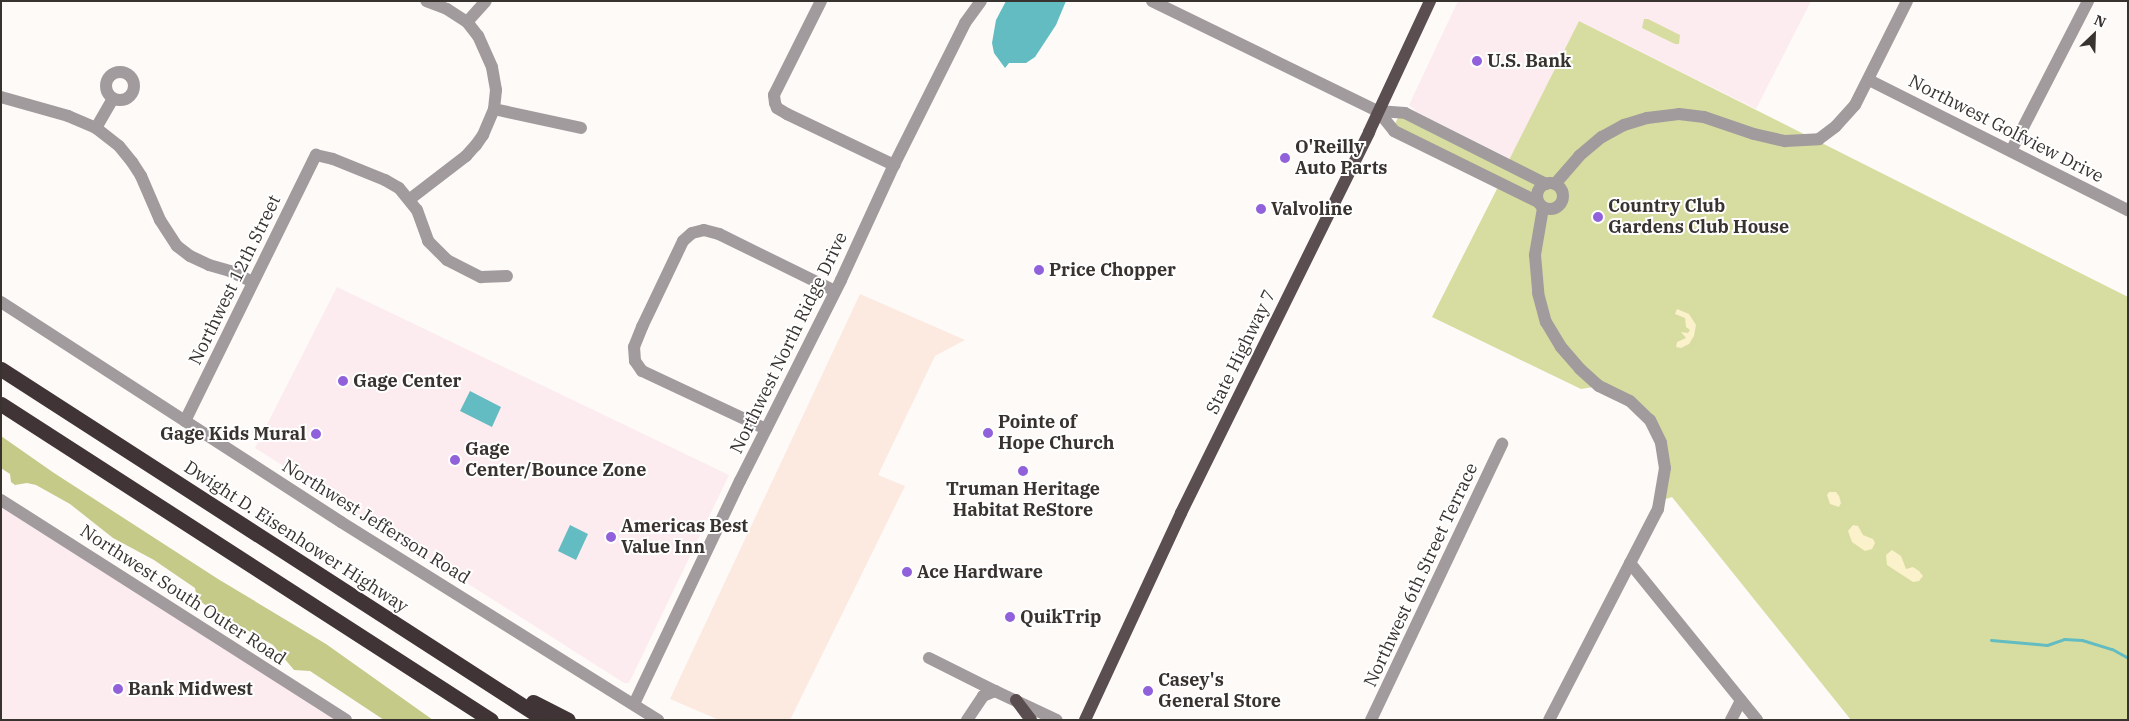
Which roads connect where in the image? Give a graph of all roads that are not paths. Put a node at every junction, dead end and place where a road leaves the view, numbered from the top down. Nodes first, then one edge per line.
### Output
1 (426, 1) edge
2 (486, 1) edge
3 (820, 1) edge
4 (981, 1) edge
5 (1152, 1) edge
6 (1430, 1) edge
7 (1907, 1) edge
8 (2088, 1) edge
9 (467, 22) junction
10 (1868, 80) junction
11 (1, 97) edge
12 (113, 98) dead end
13 (494, 109) junction
14 (1378, 111) junction
15 (96, 128) junction
16 (581, 128) dead end
17 (2011, 151) junction
18 (894, 166) junction
19 (1550, 184) junction
20 (410, 199) junction
21 (1541, 205) junction
22 (2128, 210) edge
23 (508, 276) dead end
24 (253, 282) junction
25 (835, 291) junction
26 (1, 302) edge
27 (1, 369) edge
28 (1, 404) edge
29 (185, 421) junction
30 (766, 429) junction
31 (1502, 444) dead end
32 (1, 500) edge
33 (1630, 562) junction
34 (929, 658) dead end
35 (454, 661) junction
36 (995, 691) junction
37 (1016, 700) junction
38 (1741, 700) junction
39 (634, 704) junction
40 (346, 720) edge
41 (491, 720) edge
42 (545, 720) edge
43 (568, 720) edge
44 (658, 720) edge
45 (967, 720) edge
46 (1031, 720) edge
47 (1057, 720) edge
48 (1085, 720) edge
49 (1371, 720) edge
50 (1549, 720) edge
51 (1731, 720) edge
52 (1757, 720) edge

1 - 9 street
2 - 9 street
3 - 18 street
4 - 18 street, Northwest North Ridge Drive
5 - 14 street
6 - 14 main road, State Highway 7
7 - 10 street
8 - 17 street
9 - 13 street
10 - 17 street, Northwest Golfview Drive
10 - 19 street
11 - 15 street
12 - 15 street
13 - 16 street
13 - 20 street
14 - 19 street
14 - 21 street
14 - 48 main road, State Highway 7
15 - 24 street
17 - 22 street, Northwest Golfview Drive
18 - 25 street, Northwest North Ridge Drive
19 - 21 street
19 - 21 street
20 - 23 street
20 - 24 street, Northwest 12th Street
21 - 33 street
24 - 29 street, Northwest 12th Street
25 - 30 street, Northwest North Ridge Drive
25 - 30 street
26 - 29 street, Northwest Jefferson Road
27 - 35 highway, Dwight D. Eisenhower Highway
28 - 41 highway
29 - 39 street, Northwest Jefferson Road
30 - 39 street, Northwest North Ridge Drive
31 - 49 street, Northwest 6th Street Terrace
32 - 40 street, Northwest South Outer Road
33 - 38 street
33 - 50 street
34 - 36 street
35 - 42 highway, Dwight D. Eisenhower Highway
35 - 43 highway
36 - 37 street
36 - 45 street
37 - 46 main road
37 - 47 street
38 - 51 street
38 - 52 street
39 - 44 street, Northwest Jefferson Road

